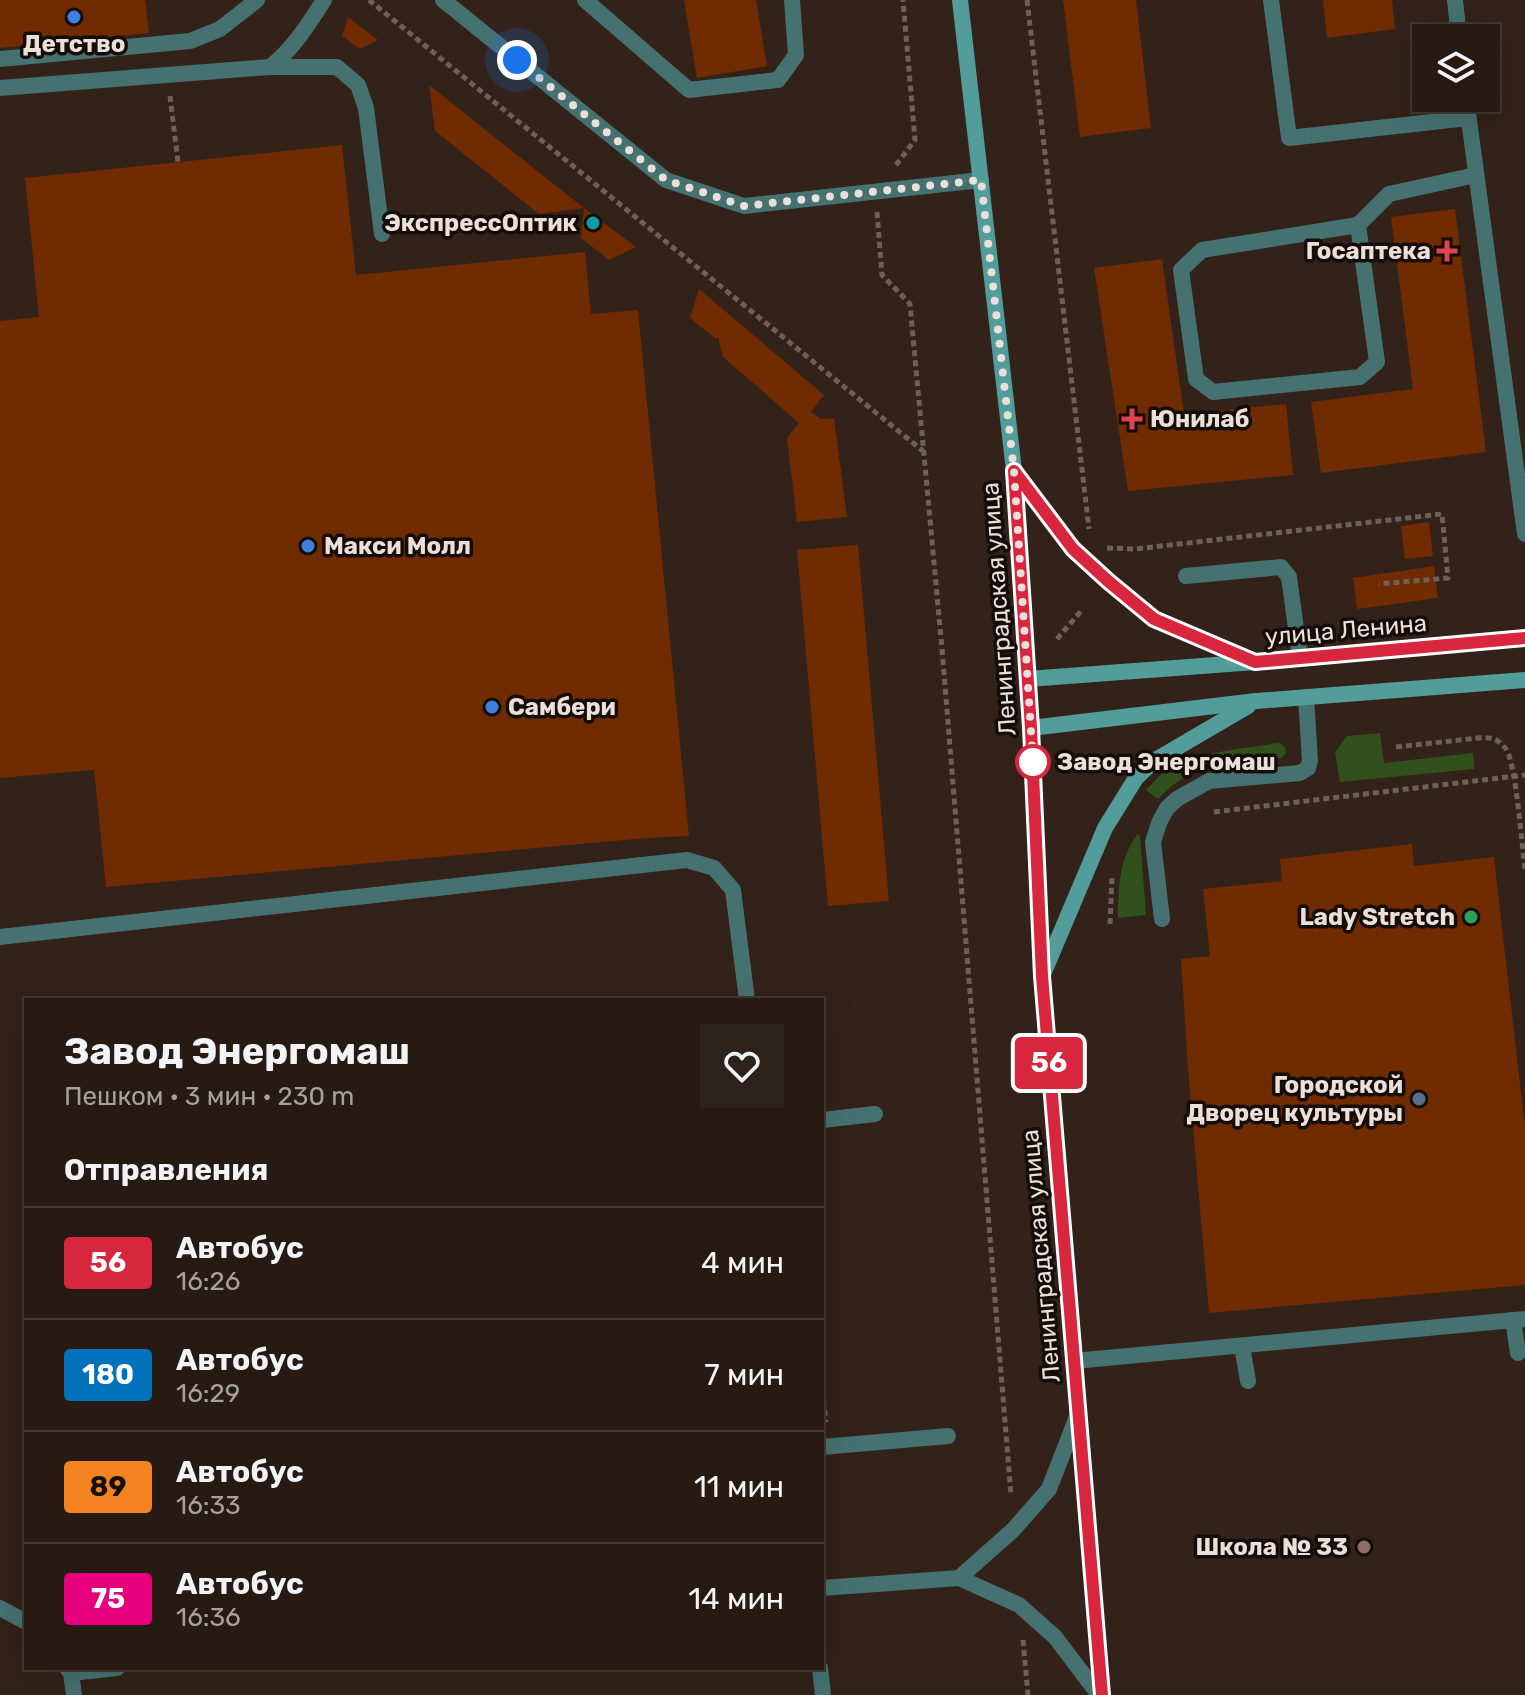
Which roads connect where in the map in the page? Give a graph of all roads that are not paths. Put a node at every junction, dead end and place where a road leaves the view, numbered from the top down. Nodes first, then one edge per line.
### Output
1 (257, 0) edge
2 (324, 0) edge
3 (443, 0) edge
4 (585, 0) edge
5 (792, 0) edge
6 (960, 0) edge
7 (1271, 0) edge
8 (1455, 0) edge
9 (1458, 24) edge
10 (0, 59) edge
11 (270, 67) junction
12 (0, 88) edge
13 (1467, 112) edge
14 (1468, 118) junction
15 (1476, 175) junction
16 (981, 180) junction
17 (1358, 225) junction
18 (382, 234) dead end
19 (1014, 471) junction
20 (1525, 534) edge
21 (1186, 576) dead end
22 (1525, 638) edge
23 (1300, 658) junction
24 (1255, 662) junction
25 (1028, 679) junction
26 (1525, 680) edge
27 (1306, 697) junction
28 (1256, 701) junction
29 (1031, 728) junction
30 (1162, 919) dead end
31 (0, 937) edge
32 (1042, 976) junction
33 (747, 998) edge
34 (875, 1114) dead end
35 (824, 1120) edge
36 (1519, 1319) edge
37 (1242, 1346) junction
38 (1518, 1353) dead end
39 (1074, 1361) junction
40 (1248, 1381) dead end
41 (1078, 1414) junction
42 (948, 1436) dead end
43 (824, 1447) edge
44 (959, 1578) junction
45 (824, 1588) edge
46 (0, 1608) edge
47 (24, 1621) edge
48 (820, 1670) edge
49 (69, 1671) edge
50 (74, 1695) edge
51 (823, 1695) edge
52 (1100, 1695) edge

1 - 10 street
2 - 11 street
3 - 16 street
4 - 5 street
6 - 16 main road, Ленинградская улица
7 - 14 street
8 - 9 street
11 - 12 street
11 - 18 street
13 - 14 street
14 - 15 street
15 - 17 street
15 - 20 street
16 - 19 main road, Ленинградская улица
17 - 17 street
19 - 24 main road
19 - 25 main road, Ленинградская улица
21 - 23 street
22 - 23 main road, улица Ленина
23 - 24 main road, улица Ленина
24 - 25 main road, улица Ленина
25 - 29 main road, Ленинградская улица
26 - 27 main road
27 - 28 main road
27 - 30 street
28 - 29 main road
28 - 32 main road
29 - 32 main road, Ленинградская улица
31 - 33 street
32 - 39 main road, Ленинградская улица
34 - 35 street
36 - 37 street
36 - 38 street
37 - 39 street
37 - 40 street
39 - 41 main road, Ленинградская улица
41 - 44 street
41 - 52 main road, Ленинградская улица
42 - 43 street
44 - 45 street
44 - 52 street
46 - 47 street
48 - 51 street
49 - 50 street

